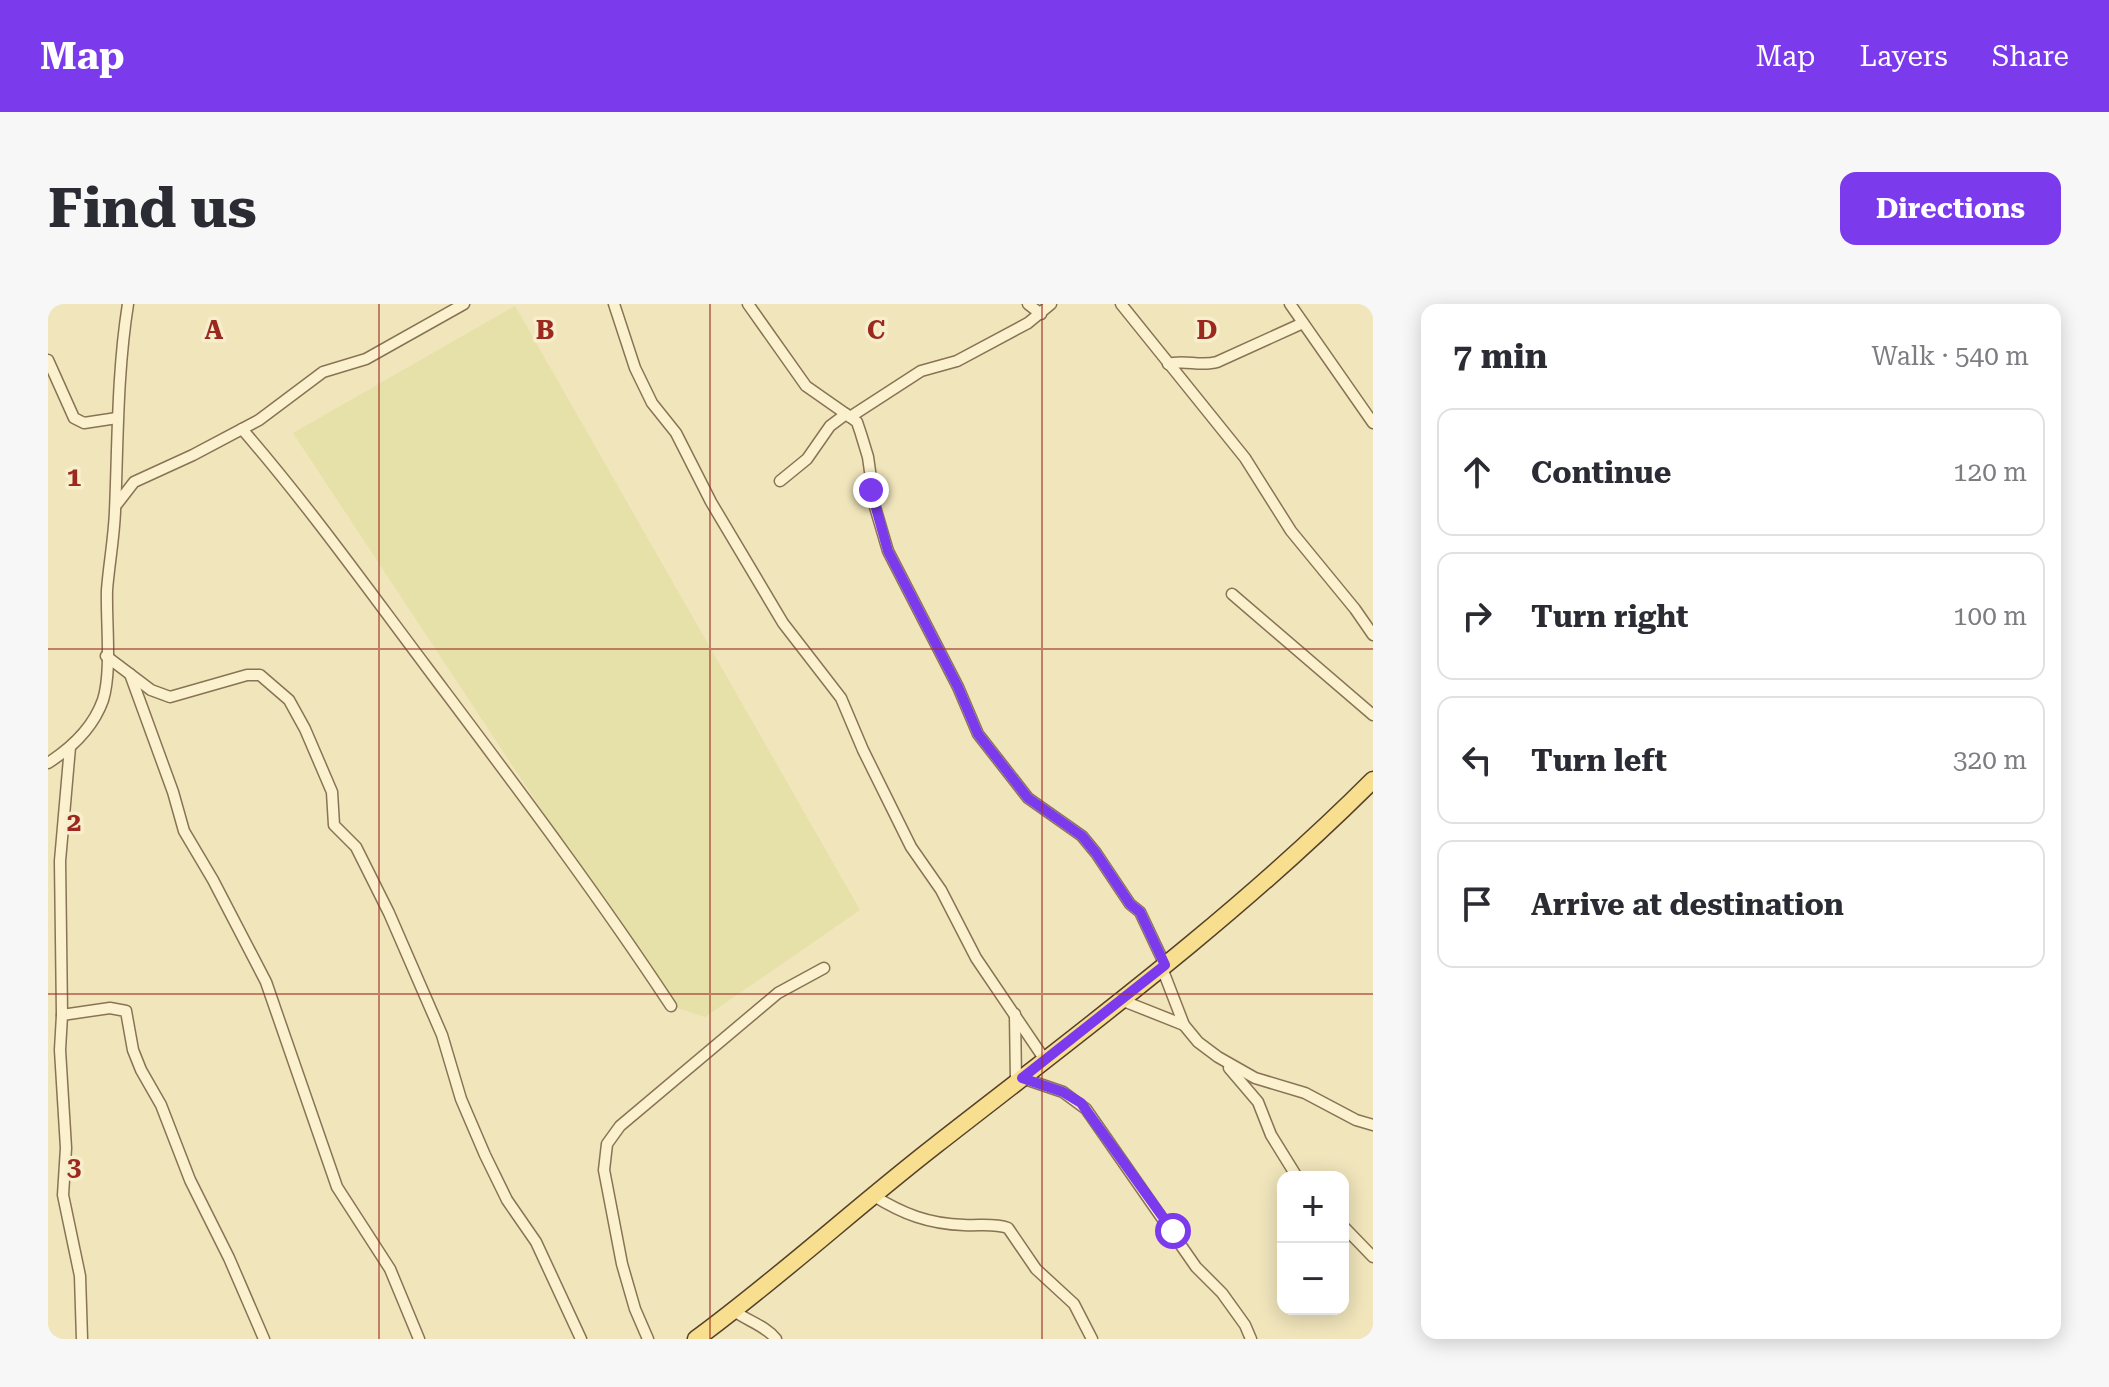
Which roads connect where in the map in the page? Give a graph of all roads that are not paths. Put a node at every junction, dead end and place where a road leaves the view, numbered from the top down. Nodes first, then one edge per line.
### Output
1 (128, 304) edge
2 (464, 304) edge
3 (614, 304) edge
4 (748, 304) edge
5 (1028, 304) edge
6 (1051, 304) edge
7 (1121, 304) edge
8 (1290, 304) edge
9 (1041, 314) junction
10 (1303, 323) junction
11 (48, 360) edge
12 (1168, 364) junction
13 (848, 415) junction
14 (117, 418) junction
15 (1373, 423) edge
16 (242, 429) junction
17 (780, 481) dead end
18 (115, 506) junction
19 (1232, 594) dead end
20 (1373, 635) edge
21 (106, 656) junction
22 (130, 674) junction
23 (1373, 715) edge
24 (70, 747) junction
25 (48, 763) edge
26 (1373, 780) edge
27 (1164, 966) junction
28 (824, 968) dead end
29 (1121, 1000) junction
30 (671, 1006) dead end
31 (1015, 1012) junction
32 (62, 1015) junction
33 (1184, 1025) junction
34 (1218, 1057) junction
35 (1045, 1060) junction
36 (1019, 1080) junction
37 (1373, 1125) edge
38 (1293, 1171) edge
39 (874, 1196) junction
40 (1349, 1232) edge
41 (1373, 1257) edge
42 (734, 1311) junction
43 (82, 1339) edge
44 (264, 1339) edge
45 (419, 1339) edge
46 (581, 1339) edge
47 (648, 1339) edge
48 (696, 1339) edge
49 (776, 1339) edge
50 (1092, 1339) edge
51 (1251, 1339) edge

1 - 14 street
2 - 16 street
3 - 31 street
4 - 13 street
5 - 9 street
6 - 9 street
7 - 12 street
8 - 10 street
9 - 13 street
10 - 12 street
10 - 15 street
11 - 14 street
12 - 20 street
13 - 17 street
13 - 27 street
14 - 18 street
16 - 18 street
16 - 30 street
18 - 21 street
19 - 23 street
21 - 22 street
21 - 24 street
22 - 45 street
22 - 46 street
24 - 25 street
24 - 32 street
26 - 27 main road
27 - 29 main road
27 - 33 street
28 - 47 street
29 - 33 street
29 - 35 main road
31 - 35 street
31 - 36 street
32 - 43 street
32 - 44 street
33 - 34 street
34 - 37 street
34 - 38 street
35 - 36 main road
36 - 39 main road
36 - 51 street
39 - 42 main road
39 - 50 street
40 - 41 street
42 - 48 main road
42 - 49 street

